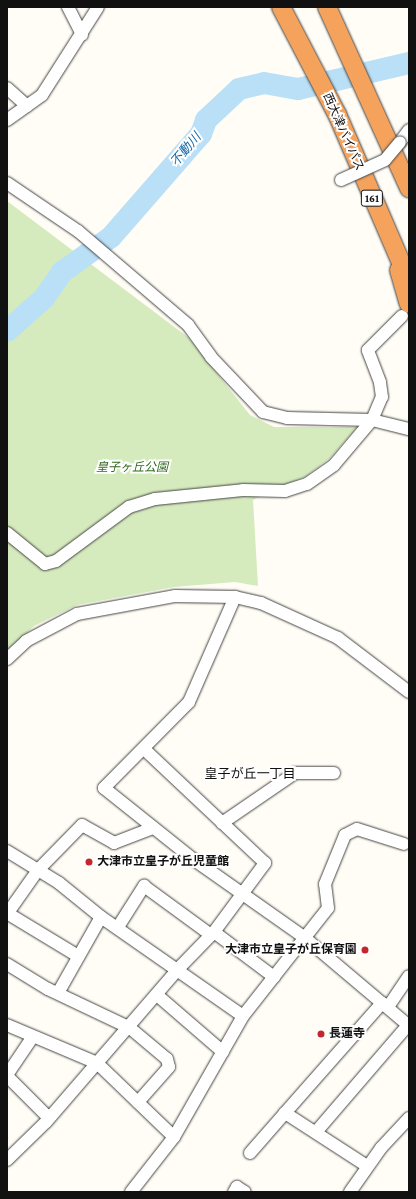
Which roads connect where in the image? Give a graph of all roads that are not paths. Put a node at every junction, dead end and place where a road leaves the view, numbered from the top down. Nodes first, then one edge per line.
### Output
1 (68, 7) edge
2 (98, 7) edge
3 (281, 7) edge
4 (328, 7) edge
5 (82, 35) junction
6 (7, 88) edge
7 (27, 106) junction
8 (7, 120) edge
9 (409, 130) edge
10 (341, 180) dead end
11 (7, 182) edge
12 (409, 188) edge
13 (393, 248) junction
14 (409, 281) edge
15 (406, 310) edge
16 (372, 420) junction
17 (409, 429) edge
18 (7, 533) edge
19 (235, 597) junction
20 (7, 660) edge
21 (409, 692) edge
22 (144, 749) junction
23 (334, 773) dead end
24 (222, 823) junction
25 (153, 828) junction
26 (404, 844) dead end
27 (7, 851) edge
28 (38, 870) junction
29 (241, 893) junction
30 (7, 914) edge
31 (101, 917) junction
32 (118, 927) junction
33 (213, 933) junction
34 (305, 938) junction
35 (78, 956) junction
36 (7, 964) edge
37 (178, 969) junction
38 (409, 976) edge
39 (274, 977) junction
40 (58, 993) junction
41 (157, 995) junction
42 (385, 1005) junction
43 (243, 1016) junction
44 (7, 1025) edge
45 (409, 1026) edge
46 (130, 1028) junction
47 (32, 1038) junction
48 (223, 1052) junction
49 (97, 1063) junction
50 (7, 1075) edge
51 (138, 1102) junction
52 (286, 1113) junction
53 (49, 1118) junction
54 (409, 1118) edge
55 (316, 1132) junction
56 (174, 1137) junction
57 (250, 1153) dead end
58 (7, 1160) edge
59 (367, 1166) junction
60 (131, 1192) edge
61 (234, 1192) edge
62 (245, 1192) edge
63 (350, 1192) edge

1 - 5 street
2 - 5 street
3 - 13 highway, 西大津バイパス / 161
4 - 12 highway
5 - 7 street
6 - 7 street
7 - 8 street
9 - 10 street, bridge
11 - 16 street
13 - 14 highway, 西大津バイパス / 161
13 - 15 highway
15 - 16 street
16 - 17 street
16 - 18 street
19 - 20 street
19 - 21 street
19 - 22 street
22 - 24 street
22 - 25 street
23 - 24 street
24 - 29 street
25 - 28 street
25 - 29 street
26 - 34 street
27 - 28 street
28 - 30 street
28 - 31 street
29 - 33 street
29 - 34 street
30 - 35 street
31 - 32 street
31 - 35 street
32 - 33 street
32 - 37 street
33 - 37 street
33 - 39 street
34 - 39 street
34 - 42 street
35 - 40 street
36 - 40 street
37 - 41 street
37 - 43 street
38 - 42 street
39 - 43 street
40 - 46 street
41 - 46 street
41 - 48 street
42 - 45 street
42 - 52 street
43 - 48 street
44 - 47 street
45 - 55 street
46 - 49 street
46 - 51 street
47 - 49 street
47 - 50 street
48 - 56 street
49 - 51 street
49 - 53 street
50 - 53 street
51 - 56 street
52 - 55 street
52 - 57 street
53 - 58 street
54 - 59 street
55 - 59 street
56 - 60 street
59 - 63 street
61 - 62 street

